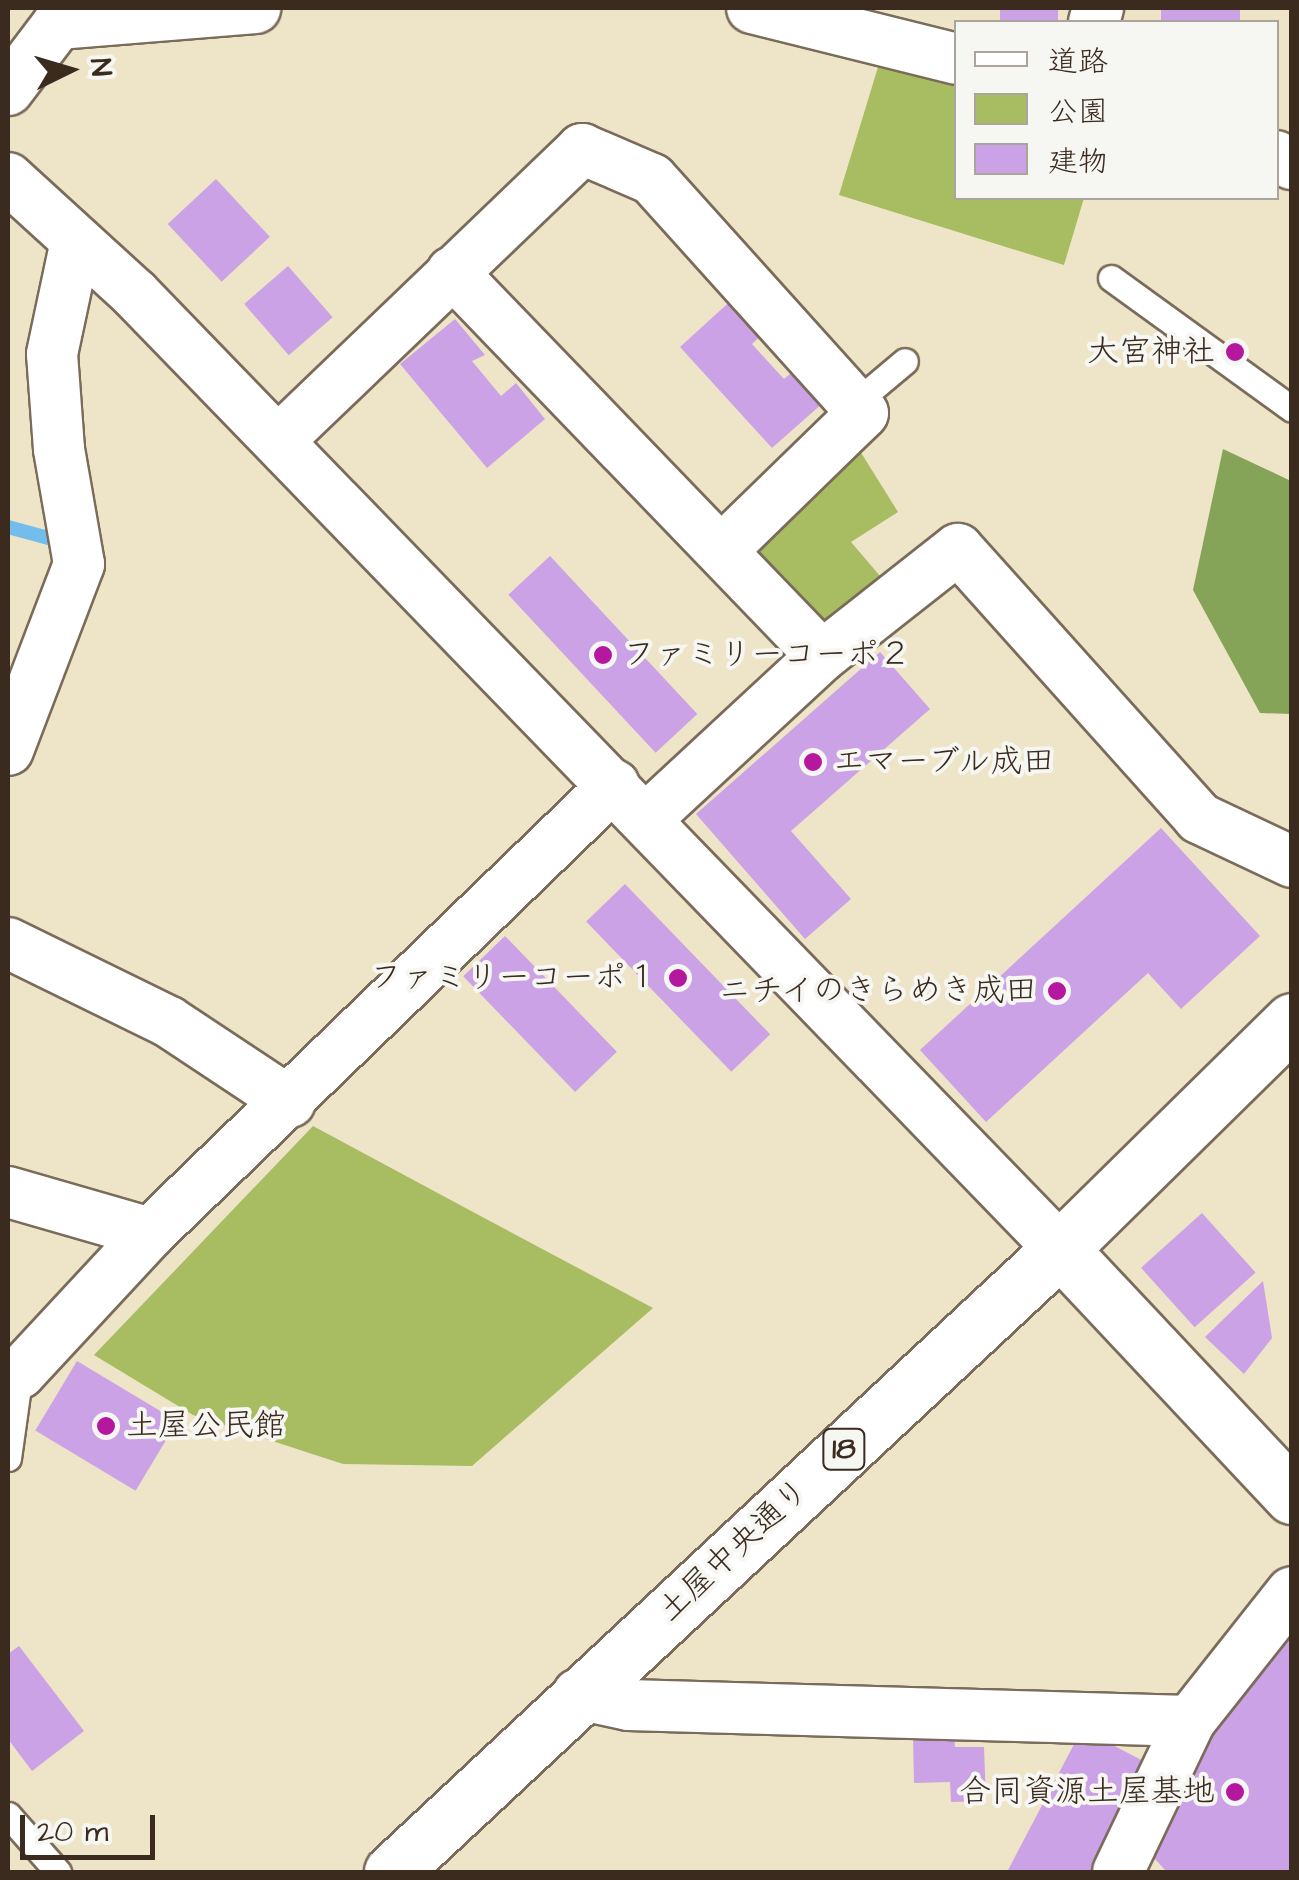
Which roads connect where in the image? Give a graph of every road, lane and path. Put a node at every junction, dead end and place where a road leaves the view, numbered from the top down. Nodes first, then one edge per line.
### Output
1 (255, 8) edge
2 (752, 8) edge
3 (954, 58) edge
4 (8, 90) edge
5 (8, 178) edge
6 (76, 241) junction
7 (452, 272) junction
8 (1111, 278) dead end
9 (905, 361) dead end
10 (854, 402) junction
11 (1292, 409) edge
12 (278, 441) junction
13 (724, 548) junction
14 (822, 656) junction
15 (23, 666) edge
16 (8, 750) edge
17 (630, 802) junction
18 (1292, 862) edge
19 (8, 943) edge
20 (1292, 1021) edge
21 (290, 1102) junction
22 (8, 1192) edge
23 (150, 1233) junction
24 (1060, 1249) junction
25 (14, 1374) edge
26 (8, 1458) edge
27 (1292, 1496) edge
28 (1292, 1592) edge
29 (578, 1694) junction
30 (1190, 1721) junction
31 (8, 1815) edge
32 (58, 1872) edge
33 (392, 1872) edge
34 (1118, 1872) edge

1 - 4 street
2 - 3 street
5 - 6 street
6 - 12 street
6 - 15 street
7 - 10 street
7 - 12 street
7 - 13 street
8 - 11 lane
9 - 10 lane
10 - 13 street
12 - 17 street
13 - 14 street
14 - 17 street
14 - 18 street
15 - 16 street
17 - 21 street
17 - 24 street
19 - 21 street
20 - 24 main road, 土屋中央通り / 18
21 - 23 street
22 - 23 street
23 - 25 street
24 - 27 main road
24 - 29 main road, 土屋中央通り / 18
25 - 26 lane
28 - 30 street
29 - 30 street
29 - 33 main road, 土屋中央通り / 18
30 - 34 street
31 - 32 lane

